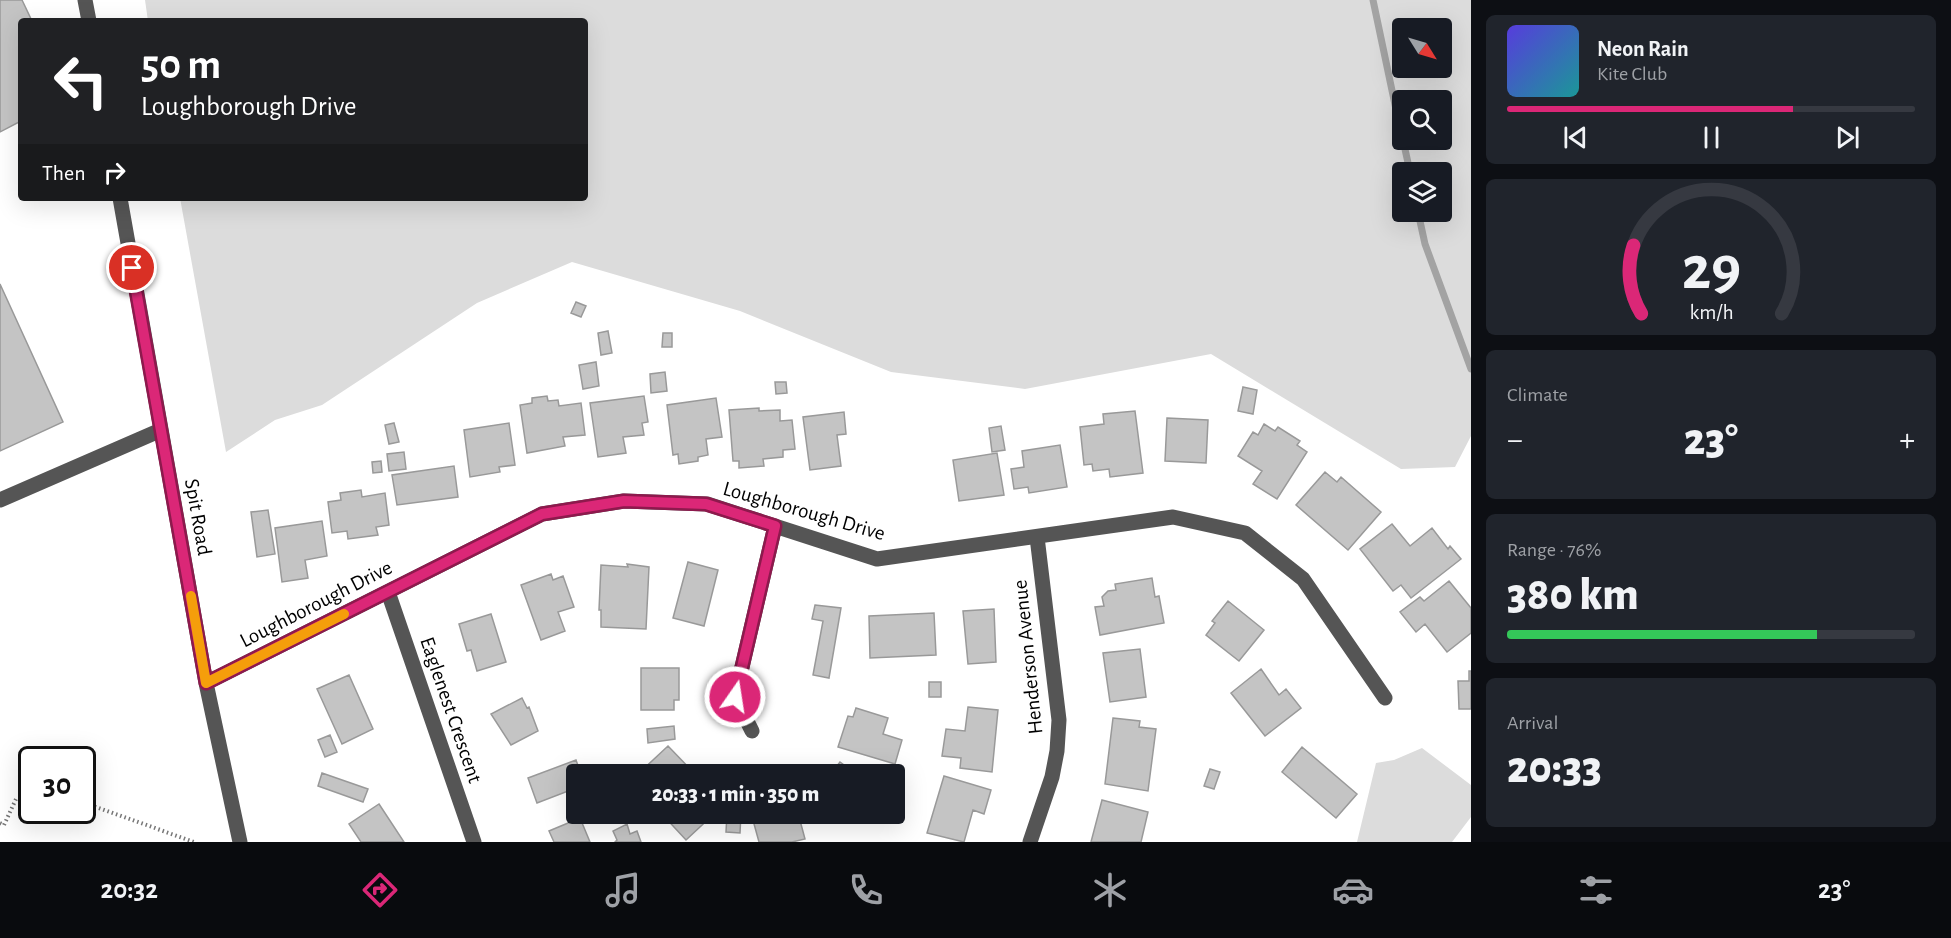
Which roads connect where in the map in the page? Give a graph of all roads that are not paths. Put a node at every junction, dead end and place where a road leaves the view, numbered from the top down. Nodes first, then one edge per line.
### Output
1 (85, 0) edge
2 (88, 18) edge
3 (121, 201) edge
4 (161, 430) junction
5 (0, 500) edge
6 (775, 526) junction
7 (1036, 537) junction
8 (388, 592) junction
9 (206, 683) junction
10 (1385, 698) dead end
11 (752, 731) dead end
12 (240, 842) edge
13 (474, 842) edge
14 (1030, 842) edge

1 - 2 street
3 - 4 street, Spit Road
4 - 5 street
4 - 9 street, Spit Road
6 - 7 street, Loughborough Drive
6 - 8 street, Loughborough Drive
6 - 11 street
7 - 10 street, Loughborough Drive
7 - 14 street, Henderson Avenue
8 - 9 street, Loughborough Drive
8 - 13 street, Eaglenest Crescent
9 - 12 street, Spit Road

